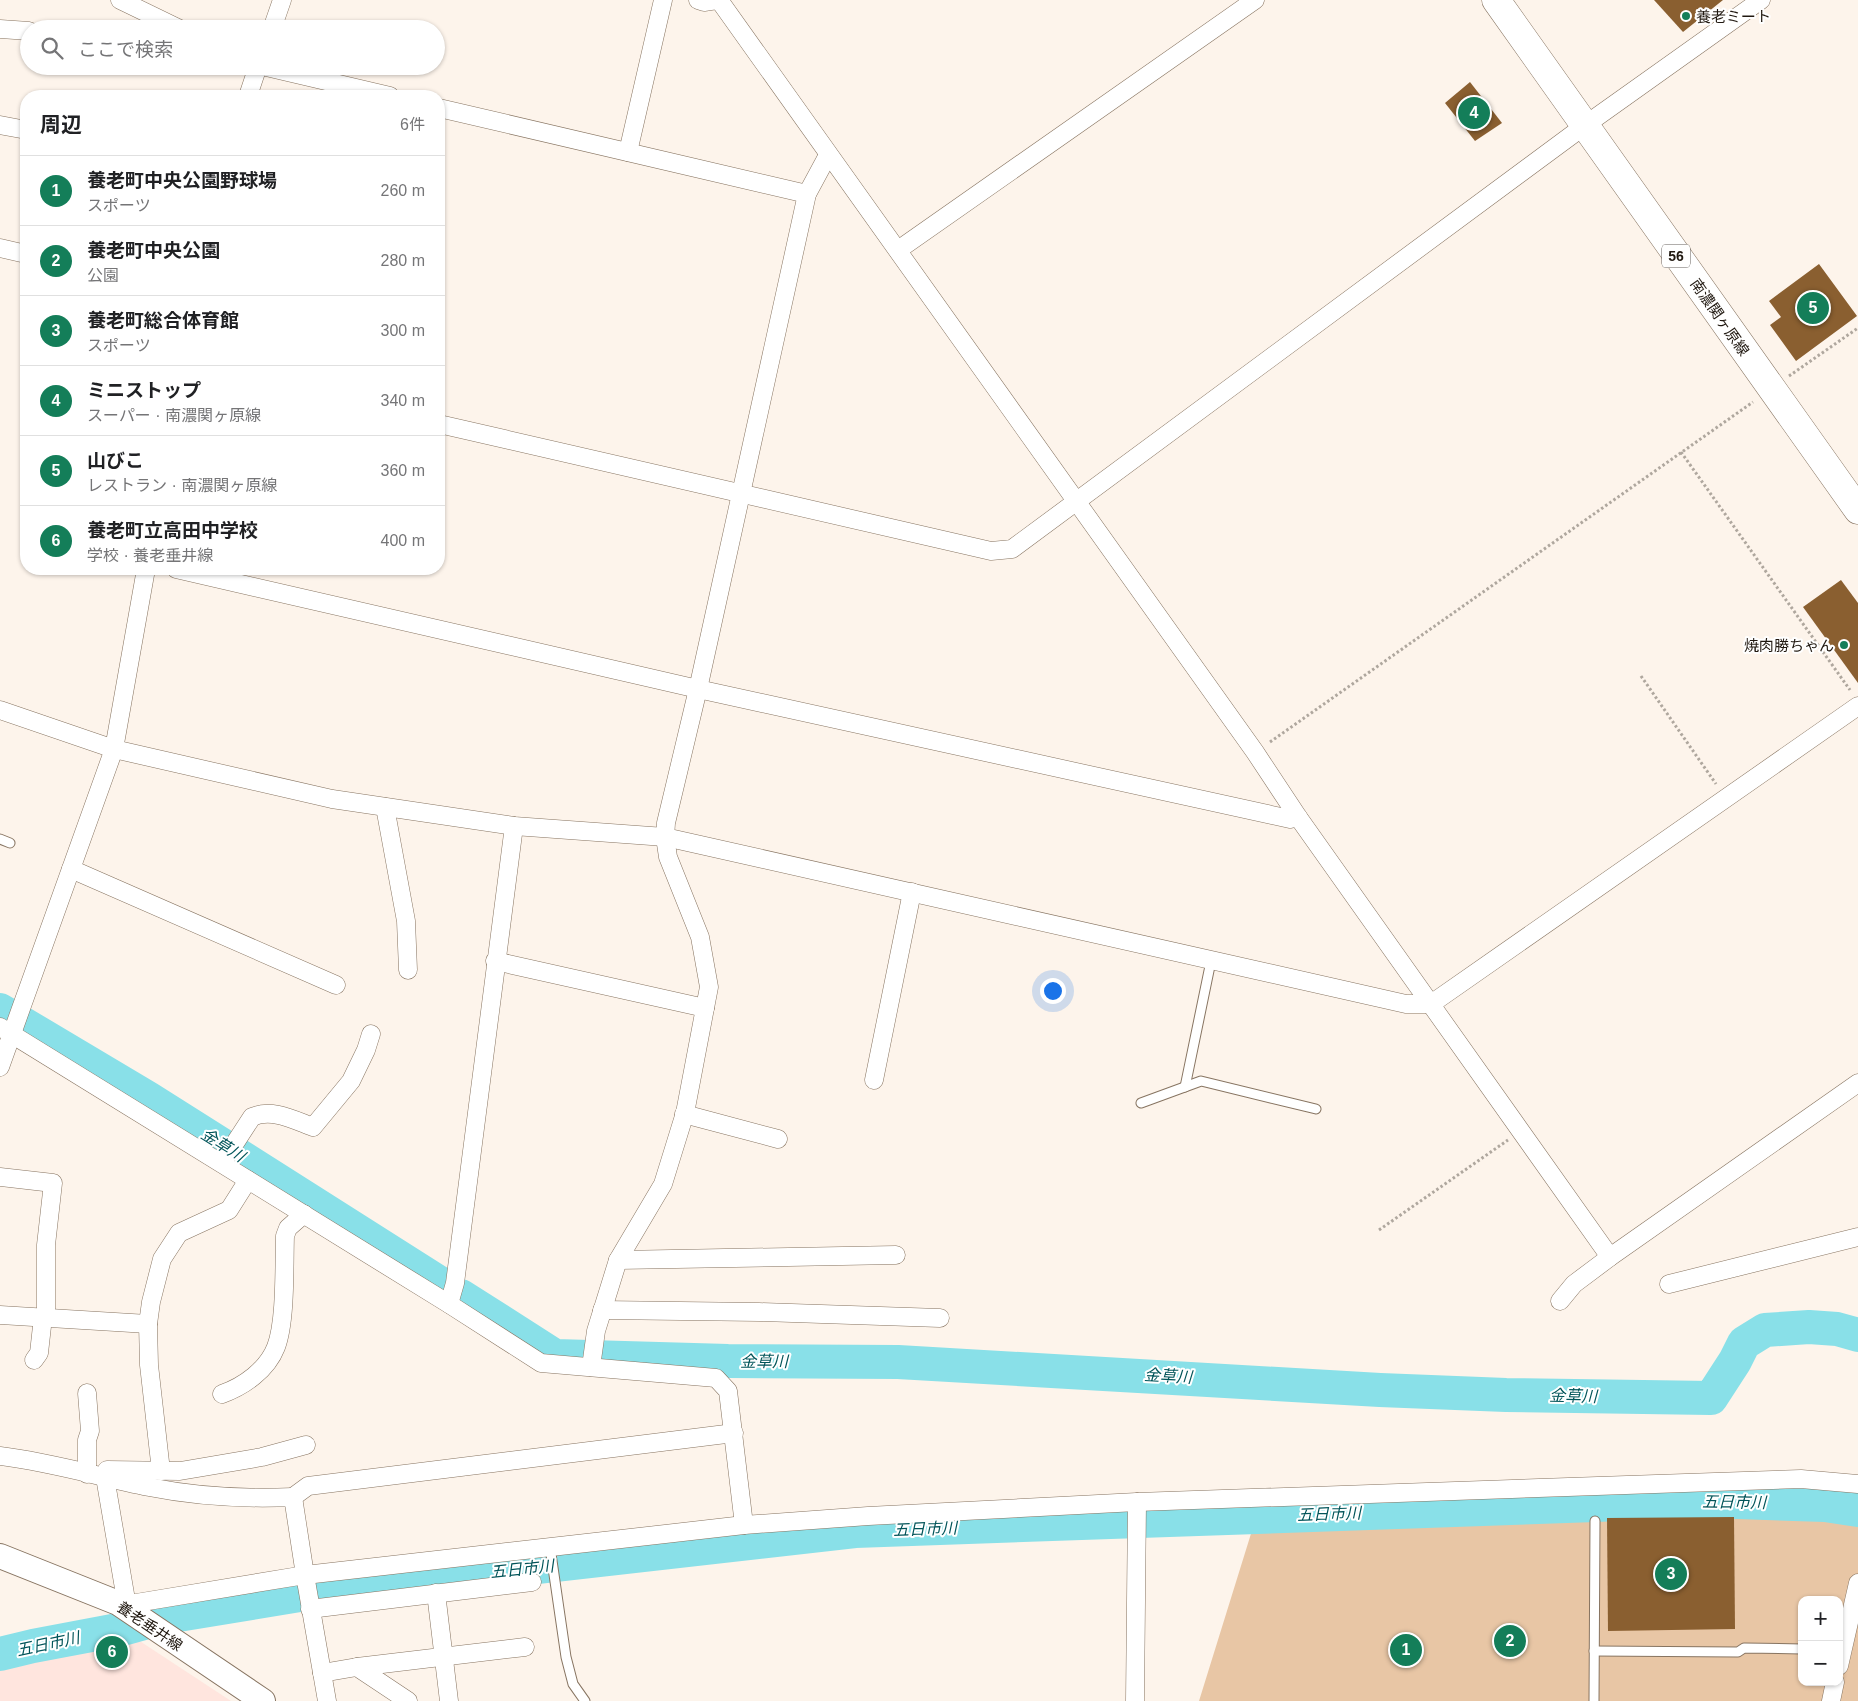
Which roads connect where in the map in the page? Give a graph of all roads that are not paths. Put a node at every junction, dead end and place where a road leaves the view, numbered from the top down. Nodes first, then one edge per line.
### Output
1 (120, 0) edge
2 (282, 0) edge
3 (663, 0) edge
4 (698, 0) edge
5 (718, 0) edge
6 (1255, 0) edge
7 (1496, 0) edge
8 (1761, 0) edge
9 (161, 20) edge
10 (275, 20) edge
11 (0, 29) edge
12 (20, 30) edge
13 (255, 75) edge
14 (300, 75) edge
15 (250, 90) edge
16 (364, 90) edge
17 (445, 109) edge
18 (0, 125) edge
19 (1584, 126) junction
20 (20, 129) edge
21 (628, 152) junction
22 (828, 155) junction
23 (807, 194) junction
24 (0, 248) edge
25 (898, 250) junction
26 (20, 253) edge
27 (445, 425) edge
28 (741, 493) junction
29 (1077, 501) junction
30 (1858, 510) edge
31 (145, 575) edge
32 (202, 575) edge
33 (698, 689) junction
34 (1855, 699) edge
35 (0, 710) edge
36 (114, 748) junction
37 (385, 807) junction
38 (1298, 817) junction
39 (514, 826) junction
40 (666, 837) junction
41 (0, 839) edge
42 (10, 843) dead end
43 (72, 869) junction
44 (912, 892) junction
45 (496, 961) junction
46 (1211, 961) junction
47 (408, 970) dead end
48 (336, 985) dead end
49 (1431, 1004) junction
50 (705, 1008) junction
51 (6, 1030) edge
52 (371, 1034) dead end
53 (0, 1067) edge
54 (874, 1080) dead end
55 (1858, 1083) edge
56 (1185, 1087) junction
57 (1141, 1102) dead end
58 (1316, 1110) dead end
59 (684, 1114) junction
60 (778, 1139) dead end
61 (228, 1155) junction
62 (0, 1177) edge
63 (248, 1180) junction
64 (304, 1214) junction
65 (1858, 1237) edge
66 (896, 1255) dead end
67 (1610, 1256) junction
68 (618, 1260) junction
69 (1669, 1284) dead end
70 (1560, 1302) dead end
71 (449, 1304) junction
72 (602, 1310) junction
73 (0, 1315) edge
74 (44, 1317) junction
75 (940, 1318) dead end
76 (148, 1324) junction
77 (593, 1358) junction
78 (34, 1360) dead end
79 (87, 1393) dead end
80 (222, 1394) dead end
81 (734, 1433) junction
82 (306, 1445) dead end
83 (0, 1456) edge
84 (161, 1471) junction
85 (87, 1474) junction
86 (105, 1477) junction
87 (1858, 1484) edge
88 (293, 1497) junction
89 (1137, 1502) junction
90 (1595, 1521) dead end
91 (744, 1525) junction
92 (550, 1547) junction
93 (0, 1556) edge
94 (305, 1575) junction
95 (532, 1582) dead end
96 (1858, 1583) edge
97 (436, 1593) junction
98 (127, 1608) junction
99 (310, 1609) junction
100 (1843, 1643) edge
101 (525, 1647) dead end
102 (1798, 1649) edge
103 (1594, 1651) junction
104 (444, 1657) junction
105 (357, 1667) junction
106 (322, 1673) junction
107 (1835, 1686) edge
108 (263, 1701) edge
109 (327, 1701) edge
110 (408, 1701) edge
111 (450, 1701) edge
112 (585, 1701) edge
113 (1135, 1701) edge
114 (1594, 1701) edge
115 (1831, 1701) edge

1 - 9 street
2 - 10 street
3 - 21 street
4 - 5 street
5 - 22 street
6 - 25 street
7 - 19 main road, 南濃関ヶ原線 / 56
8 - 19 street
11 - 12 street
13 - 15 street
14 - 16 street
17 - 21 street
18 - 20 street
19 - 29 street
19 - 30 main road, 南濃関ヶ原線 / 56
21 - 23 street
22 - 23 street
22 - 25 street
23 - 28 street
24 - 26 street
25 - 29 street
27 - 28 street
28 - 29 street
28 - 33 street
29 - 38 street
31 - 36 street
32 - 33 street
33 - 38 street
33 - 40 street
34 - 49 street
35 - 36 street
36 - 37 street
36 - 43 street
37 - 39 street
37 - 47 street
38 - 49 street
39 - 40 street
39 - 45 street
40 - 44 street
40 - 50 street
41 - 42 lane
43 - 48 street
43 - 51 street
44 - 46 street
44 - 54 street
45 - 50 street
45 - 71 street
46 - 49 street
46 - 56 lane
49 - 67 street
50 - 59 street
51 - 53 street
51 - 61 street
52 - 61 street
55 - 67 street
56 - 57 lane
56 - 58 lane
59 - 60 street
59 - 68 street
61 - 63 street
62 - 74 street
63 - 64 street
63 - 76 street
64 - 71 street
64 - 80 street
65 - 69 street
66 - 68 street
67 - 70 street
68 - 72 street
71 - 77 street
72 - 75 street
72 - 77 street
73 - 74 street
74 - 76 street
74 - 78 street
76 - 84 street
77 - 81 street
79 - 85 street
81 - 88 street
81 - 91 street
82 - 84 street
83 - 85 street
84 - 86 street
85 - 86 street
86 - 88 street
86 - 98 street
87 - 89 street
88 - 94 street
89 - 91 street
89 - 113 street
90 - 103 lane
91 - 92 street
92 - 94 street
92 - 112 lane
93 - 98 main road, 養老垂井線
94 - 98 street
94 - 99 street
95 - 97 street
96 - 100 street
97 - 99 street
97 - 104 street
98 - 108 main road, 養老垂井線
99 - 106 street
101 - 104 street
102 - 103 lane
103 - 114 lane
104 - 105 street
104 - 111 street
105 - 106 street
105 - 110 street
106 - 109 street
107 - 115 street

